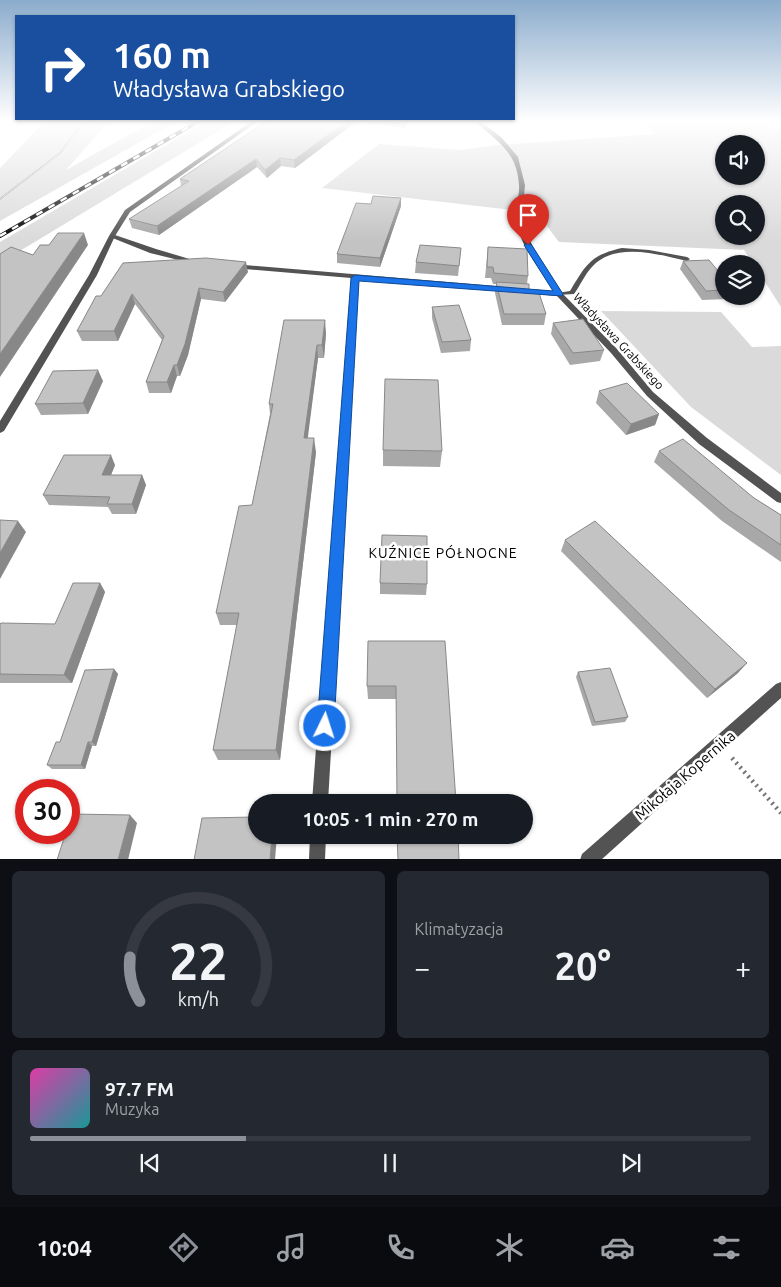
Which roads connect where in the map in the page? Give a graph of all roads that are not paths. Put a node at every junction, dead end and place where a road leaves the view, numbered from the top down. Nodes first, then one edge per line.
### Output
1 (199, 161) edge
2 (516, 161) edge
3 (112, 236) junction
4 (687, 259) edge
5 (212, 264) edge
6 (222, 265) edge
7 (355, 278) junction
8 (559, 294) junction
9 (0, 429) edge
10 (781, 499) edge
11 (781, 689) edge
12 (321, 794) edge
13 (318, 844) edge
14 (317, 859) edge
15 (589, 859) edge

1 - 3 street
2 - 8 street
3 - 5 street
3 - 9 street
4 - 8 lane
6 - 7 street, Władysława Grabskiego
7 - 8 street, Władysława Grabskiego
7 - 12 street
8 - 10 street, Władysława Grabskiego
11 - 15 street, Mikołaja Kopernika
13 - 14 street

